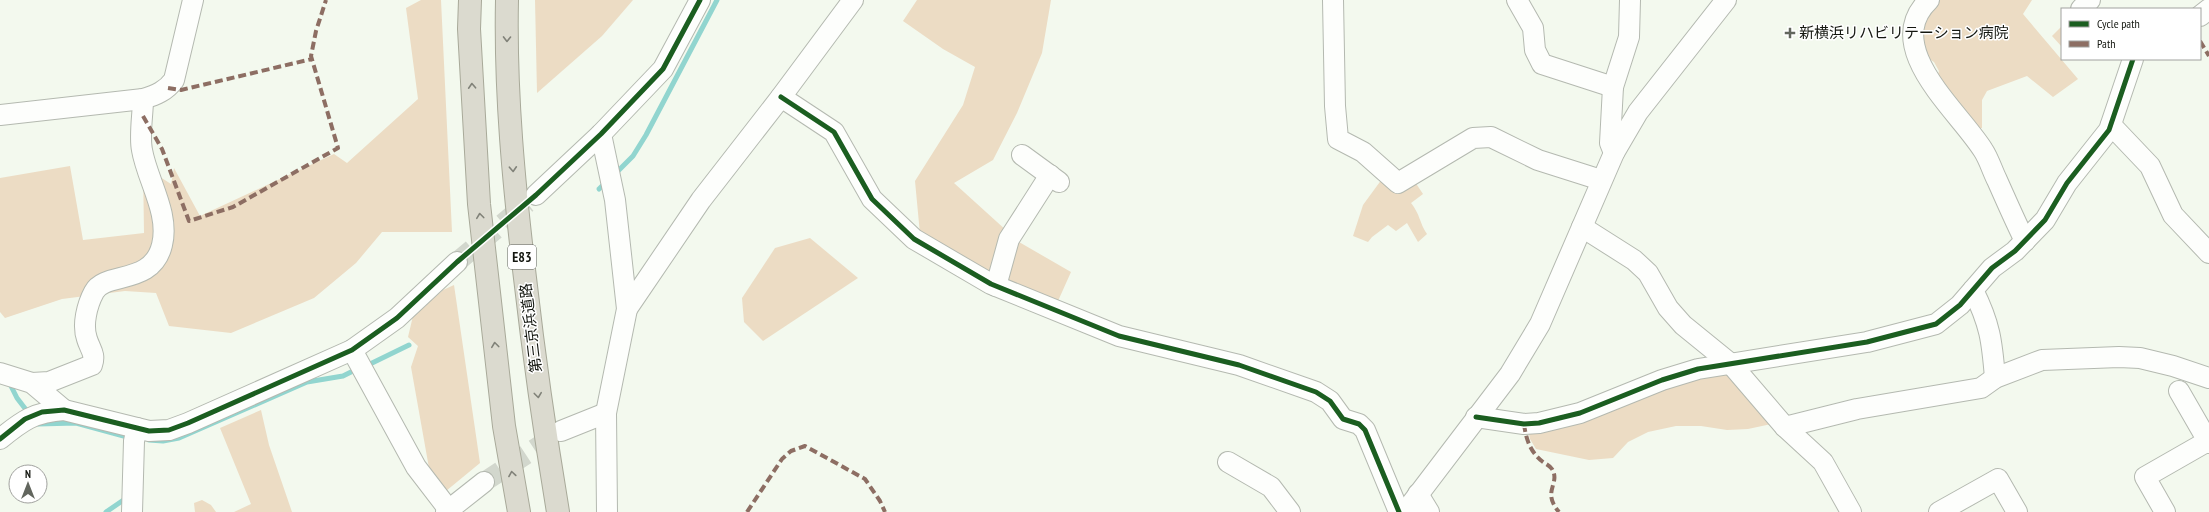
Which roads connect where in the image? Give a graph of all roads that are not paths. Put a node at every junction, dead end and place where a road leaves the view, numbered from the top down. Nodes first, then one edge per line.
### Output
1 (193, 0) edge
2 (470, 0) edge
3 (508, 0) edge
4 (700, 0) edge
5 (852, 0) edge
6 (1333, 0) edge
7 (1517, 0) edge
8 (1630, 0) edge
9 (1726, 0) edge
10 (1929, 0) edge
11 (2090, 0) edge
12 (2082, 8) edge
13 (2209, 9) edge
14 (2201, 15) edge
15 (2131, 60) edge
16 (1613, 87) junction
17 (781, 97) junction
18 (143, 99) junction
19 (0, 115) edge
20 (2111, 125) junction
21 (601, 134) junction
22 (1614, 152) junction
23 (1022, 155) dead end
24 (1601, 180) junction
25 (536, 195) tunnel mouth
26 (1582, 227) junction
27 (2024, 241) junction
28 (2209, 253) edge
29 (457, 262) tunnel mouth
30 (996, 286) junction
31 (1974, 290) junction
32 (627, 309) junction
33 (352, 350) junction
34 (1731, 364) junction
35 (0, 372) edge
36 (1995, 378) junction
37 (2209, 378) edge
38 (32, 383) junction
39 (2179, 391) dead end
40 (64, 410) junction
41 (606, 413) junction
42 (1476, 417) junction
43 (1785, 427) junction
44 (561, 431) tunnel mouth
45 (136, 434) junction
46 (0, 439) edge
47 (2208, 442) edge
48 (1228, 462) dead end
49 (484, 482) tunnel mouth
50 (1418, 494) junction
51 (447, 511) edge
52 (132, 512) edge
53 (519, 512) edge
54 (558, 512) edge
55 (607, 512) edge
56 (1290, 512) edge
57 (1399, 512) edge
58 (1405, 512) edge
59 (1429, 512) edge
60 (1851, 512) edge
61 (1939, 512) edge
62 (2017, 512) edge
63 (2165, 512) edge

1 - 18 street
53 -> 2 highway, E83
3 -> 54 highway, 第三京浜道路 / E83
4 - 21 street
5 - 17 street
6 - 24 street
7 - 16 street
8 - 16 street
9 - 22 street
10 - 27 street
11 - 12 street
13 - 14 street
15 - 20 street
16 - 22 street
17 - 30 street
17 - 32 street
18 - 19 street
18 - 38 street
20 - 27 street
20 - 28 street
21 - 25 street
21 - 32 street
22 - 24 street
23 - 30 street
24 - 26 street
26 - 34 street
26 - 42 street
27 - 31 street
29 - 33 street
30 - 57 street
31 - 34 street
31 - 36 street
32 - 41 street
33 - 45 street
33 - 51 street
34 - 42 street
34 - 43 street
35 - 38 street
36 - 37 street
36 - 43 street
38 - 40 street
39 - 47 street
40 - 45 street
40 - 46 street
41 - 44 street
41 - 55 street
42 - 50 street
43 - 60 street
45 - 52 street
47 - 63 street
48 - 56 street
49 - 51 street
50 - 58 street
50 - 59 street
61 - 62 street

